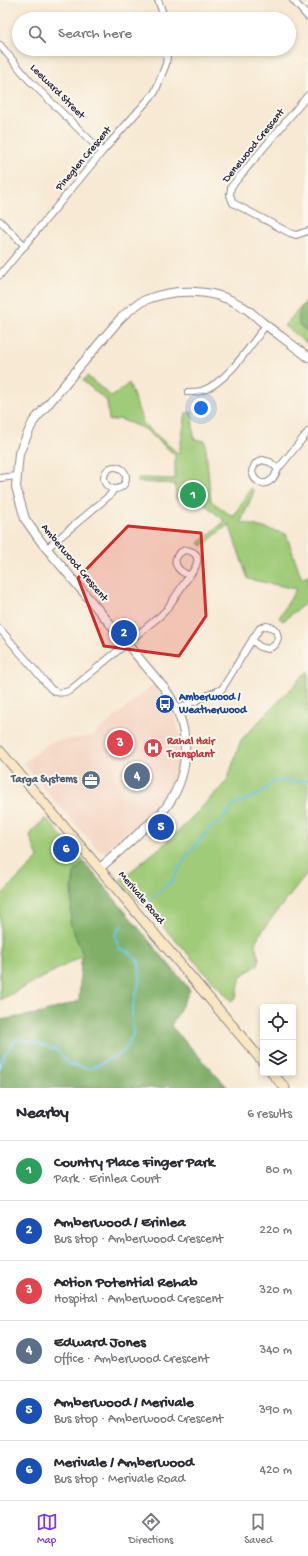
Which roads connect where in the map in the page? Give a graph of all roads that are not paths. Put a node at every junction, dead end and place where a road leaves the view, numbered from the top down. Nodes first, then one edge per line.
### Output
1 (158, 0) edge
2 (294, 0) edge
3 (162, 12) edge
4 (308, 17) edge
5 (0, 45) edge
6 (167, 56) edge
7 (308, 95) edge
8 (102, 152) junction
9 (0, 221) edge
10 (308, 231) edge
11 (24, 246) junction
12 (0, 275) edge
13 (266, 325) junction
14 (308, 357) edge
15 (188, 392) dead end
16 (308, 432) edge
17 (278, 468) junction
18 (16, 476) junction
19 (0, 478) edge
20 (114, 489) dead end
21 (46, 548) junction
22 (189, 576) dead end
23 (0, 629) edge
24 (252, 640) junction
25 (127, 643) junction
26 (177, 709) junction
27 (0, 751) edge
28 (100, 868) junction
29 (260, 1058) edge
30 (275, 1076) edge
31 (285, 1088) edge

1 - 3 street
2 - 4 street
5 - 8 street, Leeward Street
6 - 8 street, Pineglen Crescent
7 - 10 street, Denewood Crescent
8 - 11 street, Pineglen Crescent
9 - 11 street
11 - 12 street, Pineglen Crescent
13 - 14 street, Amberwood Crescent
13 - 15 street
13 - 18 street, Amberwood Crescent
16 - 17 street
17 - 17 street
18 - 19 street
18 - 21 street, Amberwood Crescent
20 - 21 street
21 - 25 street, Amberwood Crescent
22 - 25 street
23 - 25 street
24 - 24 street
24 - 26 street
25 - 26 street, Amberwood Crescent
26 - 28 street, Amberwood Crescent
27 - 28 main road, Merivale Road
28 - 29 main road, Merivale Road
30 - 31 main road

